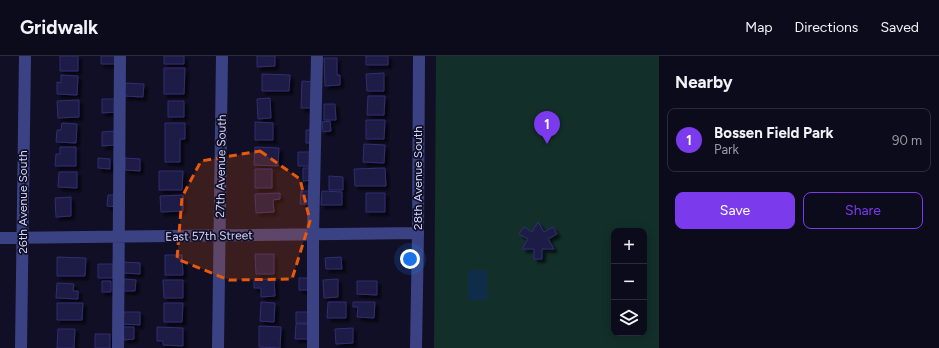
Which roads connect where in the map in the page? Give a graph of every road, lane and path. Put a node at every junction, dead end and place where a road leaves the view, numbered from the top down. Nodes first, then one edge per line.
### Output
1 (25, 56) edge
2 (120, 56) edge
3 (222, 56) edge
4 (317, 56) edge
5 (418, 56) edge
6 (418, 234) junction
7 (313, 235) junction
8 (220, 236) junction
9 (119, 237) junction
10 (0, 238) edge
11 (23, 238) junction
12 (22, 348) edge
13 (118, 348) edge
14 (218, 348) edge
15 (313, 348) edge
16 (416, 348) edge

1 - 11 street, 26th Avenue South
2 - 9 street
3 - 8 street, 27th Avenue South
4 - 7 street
5 - 6 street, 28th Avenue South
6 - 7 street, East 57th Street
6 - 16 street, 28th Avenue South
7 - 8 street, East 57th Street
7 - 15 street
8 - 9 street, East 57th Street
8 - 14 street, 27th Avenue South
9 - 11 street, East 57th Street
9 - 13 street
10 - 11 street, East 57th Street
11 - 12 street, 26th Avenue South

